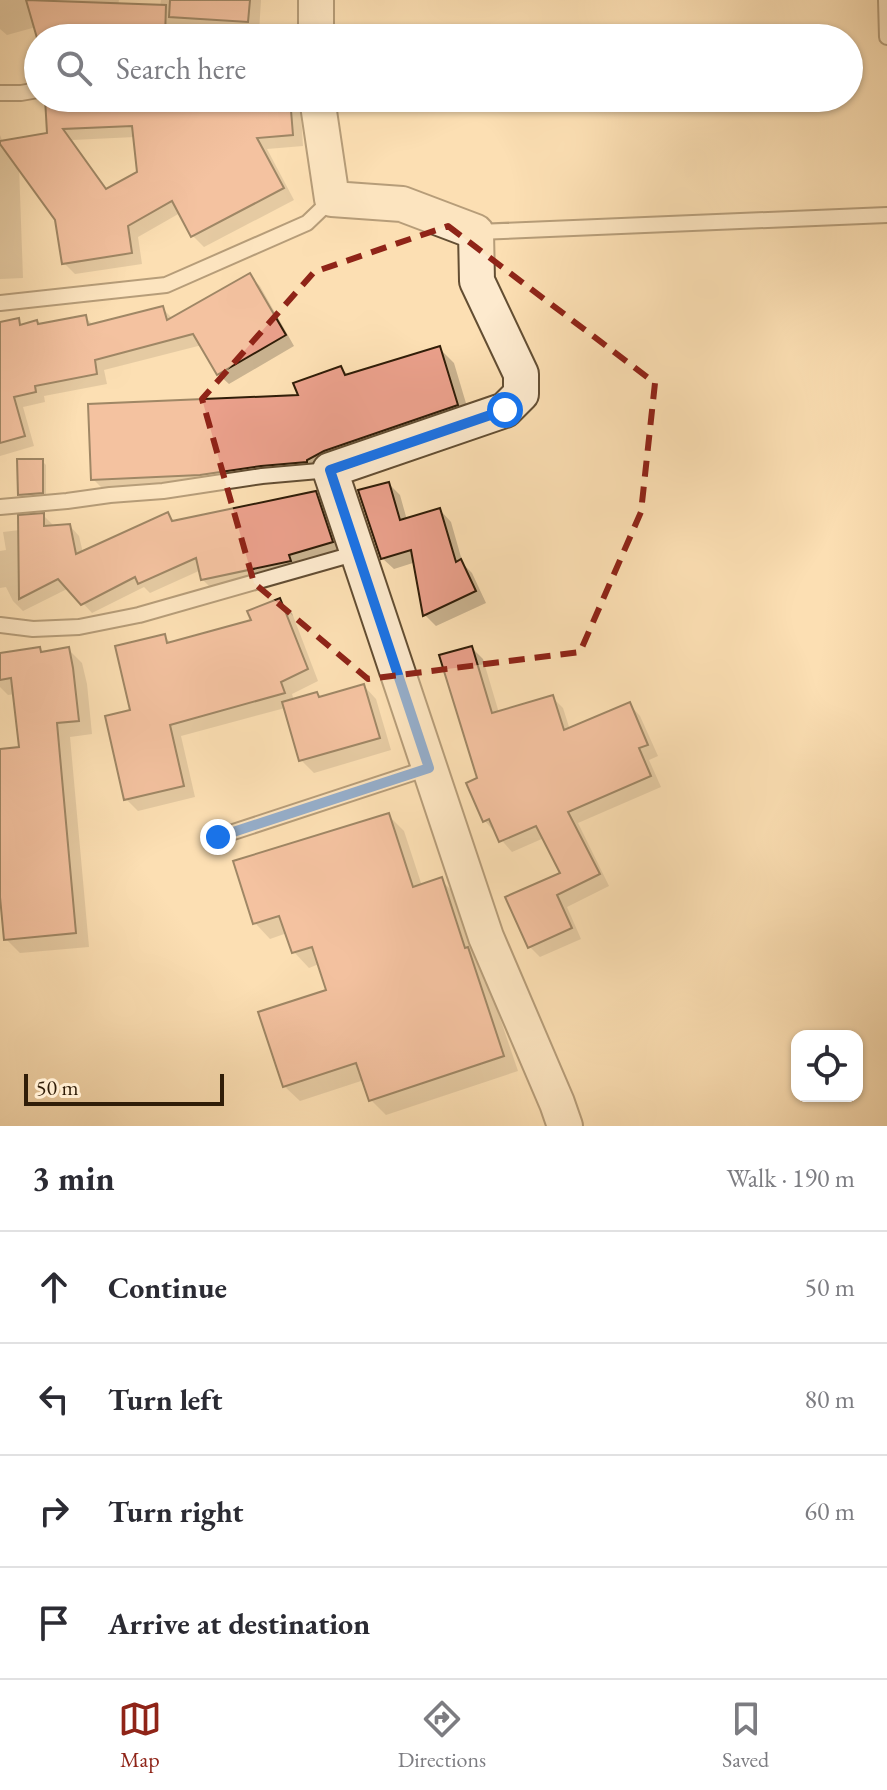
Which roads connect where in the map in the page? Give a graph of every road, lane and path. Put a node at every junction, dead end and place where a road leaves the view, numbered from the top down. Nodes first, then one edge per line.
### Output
1 (316, 0) edge
2 (886, 0) edge
3 (316, 24) edge
4 (887, 37) edge
5 (24, 92) edge
6 (0, 93) edge
7 (319, 112) edge
8 (332, 199) junction
9 (887, 215) edge
10 (476, 232) junction
11 (0, 303) edge
12 (330, 470) junction
13 (0, 507) edge
14 (357, 553) junction
15 (0, 625) edge
16 (429, 768) junction
17 (218, 837) dead end
18 (565, 1126) edge

1 - 3 street
2 - 4 lane
5 - 6 lane
7 - 8 street
8 - 10 street
8 - 11 lane
9 - 10 lane
10 - 12 street
12 - 13 lane
12 - 14 street
14 - 15 lane
14 - 16 street
16 - 17 lane
16 - 18 street

